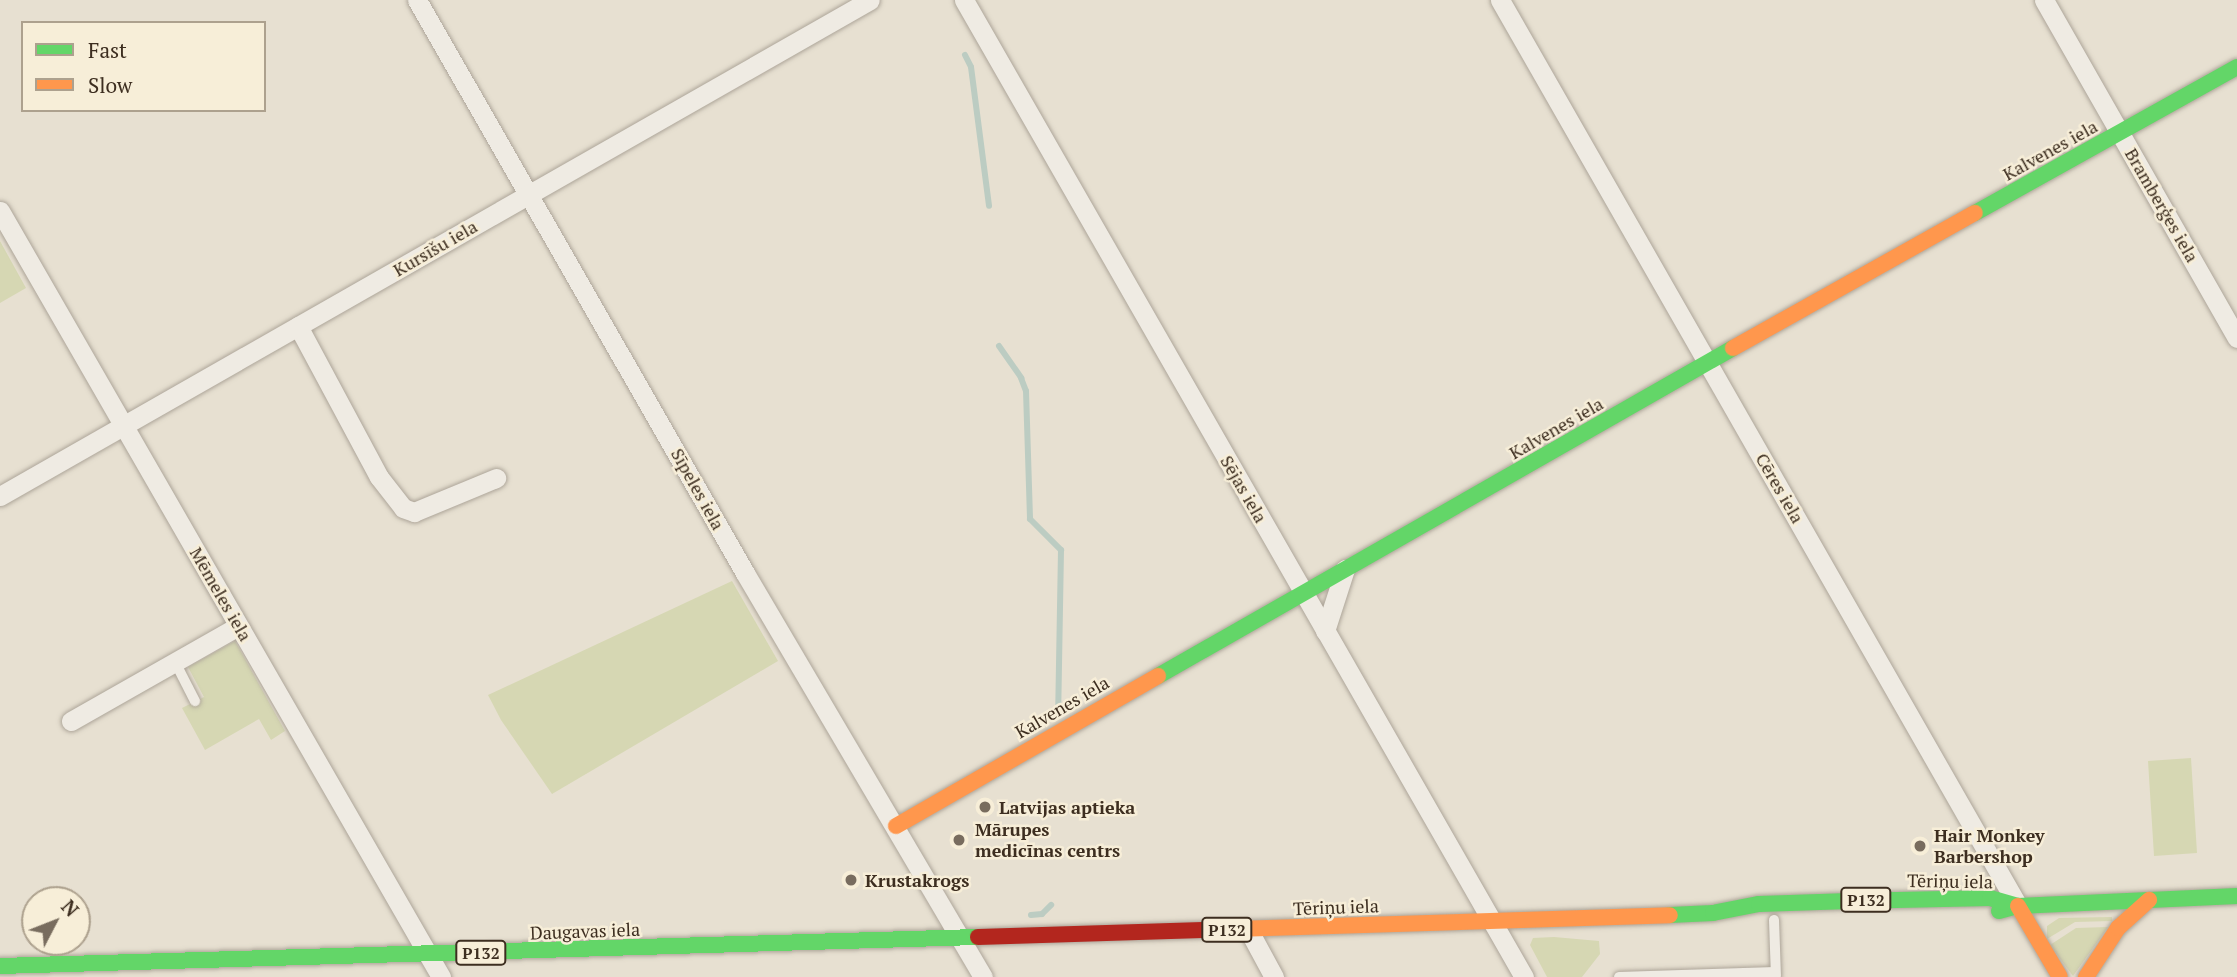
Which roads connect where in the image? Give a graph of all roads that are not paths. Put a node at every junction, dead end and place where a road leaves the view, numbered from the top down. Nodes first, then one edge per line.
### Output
1 (417, 0) edge
2 (870, 0) edge
3 (964, 0) edge
4 (1500, 0) edge
5 (2044, 0) edge
6 (2237, 67) edge
7 (2120, 133) junction
8 (529, 194) junction
9 (0, 211) edge
10 (298, 326) junction
11 (2237, 338) edge
12 (1707, 362) junction
13 (125, 425) junction
14 (496, 478) dead end
15 (0, 496) edge
16 (1345, 569) junction
17 (1303, 593) junction
18 (239, 626) junction
19 (1325, 631) junction
20 (175, 662) junction
21 (195, 701) dead end
22 (71, 721) dead end
23 (896, 826) junction
24 (2237, 896) edge
25 (2149, 900) junction
26 (2018, 906) junction
27 (1713, 913) junction
28 (1890, 917) dead end
29 (1779, 920) joint
30 (1493, 921) junction
31 (1248, 929) junction
32 (961, 938) junction
33 (429, 955) junction
34 (0, 967) edge
35 (1776, 974) edge
36 (441, 977) edge
37 (983, 977) edge
38 (1274, 977) edge
39 (1524, 977) edge
40 (1619, 977) edge
41 (2060, 977) edge
42 (2086, 977) edge

1 - 8 street, Sīpeles iela
2 - 8 street, Kursīšu iela
3 - 17 street, Sējas iela
4 - 12 street, Cēres iela
5 - 7 street, Bramberģes iela
6 - 7 main road, Kalvenes iela
7 - 11 street, Bramberģes iela
7 - 12 main road, Kalvenes iela
8 - 10 street, Kursīšu iela
8 - 23 street, Sīpeles iela
9 - 13 street, Mēmeles iela
10 - 13 street, Kursīšu iela
10 - 14 street
12 - 16 main road, Kalvenes iela
12 - 26 street, Cēres iela
13 - 15 street, Kursīšu iela
13 - 18 street, Mēmeles iela
16 - 17 main road, Kalvenes iela
16 - 19 street
17 - 19 street, Sējas iela
17 - 23 main road, Kalvenes iela
18 - 20 street
18 - 33 street, Mēmeles iela
19 - 30 street, Sējas iela
20 - 21 lane
20 - 22 street
23 - 32 street, Sīpeles iela
24 - 25 main road, Tēriņu iela / P132
25 - 26 main road, Tēriņu iela / P132
25 - 42 main road
26 - 27 main road, Tēriņu iela / P132
26 - 28 main road, Tēriņu iela / P132
26 - 41 main road, Cēres iela
27 - 29 main road, Tēriņu iela / P132
27 - 30 main road, Tēriņu iela / P132
29 - 35 lane
30 - 31 main road, Tēriņu iela / P132
30 - 39 street, Sējas iela
31 - 32 main road, Tēriņu iela / P132
31 - 38 street
32 - 33 main road, Daugavas iela / P132
32 - 37 street, Sīpeles iela
33 - 34 main road, Daugavas iela / P132
33 - 36 street, Mēmeles iela
35 - 40 lane

